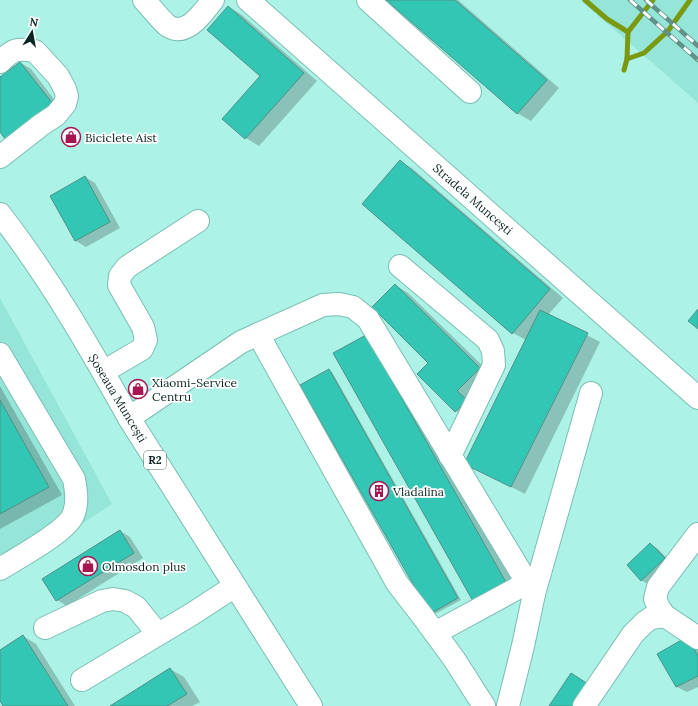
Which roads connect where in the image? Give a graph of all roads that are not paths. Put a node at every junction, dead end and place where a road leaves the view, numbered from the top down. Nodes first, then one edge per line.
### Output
1 (144, 0) edge
2 (213, 0) edge
3 (248, 0) edge
4 (368, 0) edge
5 (0, 62) edge
6 (470, 92) dead end
7 (0, 157) edge
8 (0, 214) edge
9 (198, 221) dead end
10 (400, 266) dead end
11 (258, 334) junction
12 (0, 354) edge
13 (103, 372) junction
14 (591, 393) dead end
15 (698, 398) edge
16 (129, 418) junction
17 (450, 456) junction
18 (698, 534) edge
19 (0, 569) edge
20 (235, 586) junction
21 (530, 589) junction
22 (665, 616) junction
23 (45, 628) dead end
24 (435, 633) junction
25 (158, 634) junction
26 (698, 638) edge
27 (82, 680) dead end
28 (311, 706) edge
29 (484, 706) edge
30 (508, 706) edge
31 (584, 706) edge

1 - 2 street
3 - 15 street, Stradela Muncești
4 - 6 street
5 - 7 street
8 - 13 street, Șoseaua Muncești / R2
9 - 13 street
10 - 17 street
11 - 16 street
11 - 17 street
11 - 24 street
12 - 19 street
13 - 16 street, Șoseaua Muncești / R2
14 - 21 street
16 - 20 street, Șoseaua Muncești / R2
17 - 21 street
18 - 22 street
20 - 25 street
20 - 28 street, Șoseaua Muncești / R2
21 - 24 street
21 - 30 street
22 - 26 street
22 - 31 street
23 - 25 street
24 - 29 street
25 - 27 street

